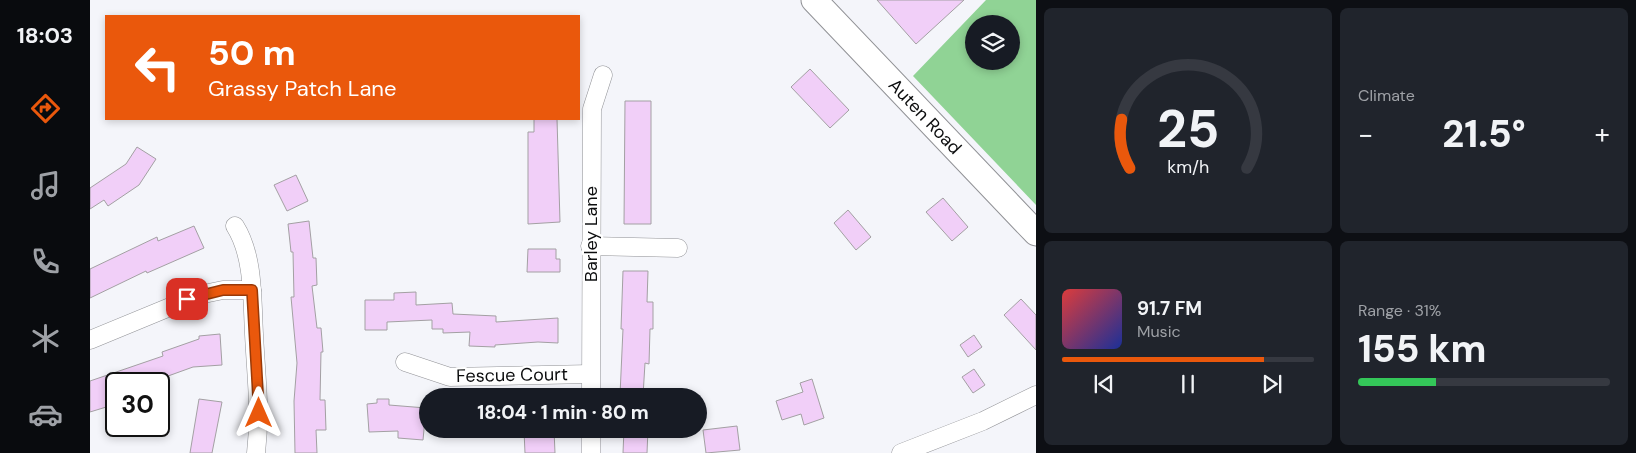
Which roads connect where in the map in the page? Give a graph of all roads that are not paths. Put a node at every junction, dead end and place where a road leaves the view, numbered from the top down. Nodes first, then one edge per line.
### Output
1 (814, 0) edge
2 (604, 74) dead end
3 (235, 226) dead end
4 (1036, 233) edge
5 (590, 246) junction
6 (678, 248) dead end
7 (252, 290) junction
8 (90, 340) edge
9 (405, 362) dead end
10 (590, 374) junction
11 (590, 388) edge
12 (1036, 395) edge
13 (591, 438) edge
14 (256, 453) edge
15 (591, 453) edge
16 (901, 453) edge

1 - 4 street, Auten Road
2 - 5 street, Barley Lane
3 - 7 street
5 - 6 street
5 - 10 street, Barley Lane
7 - 8 street
7 - 14 street
9 - 10 street, Fescue Court
10 - 11 street, Barley Lane
12 - 16 street
13 - 15 street

